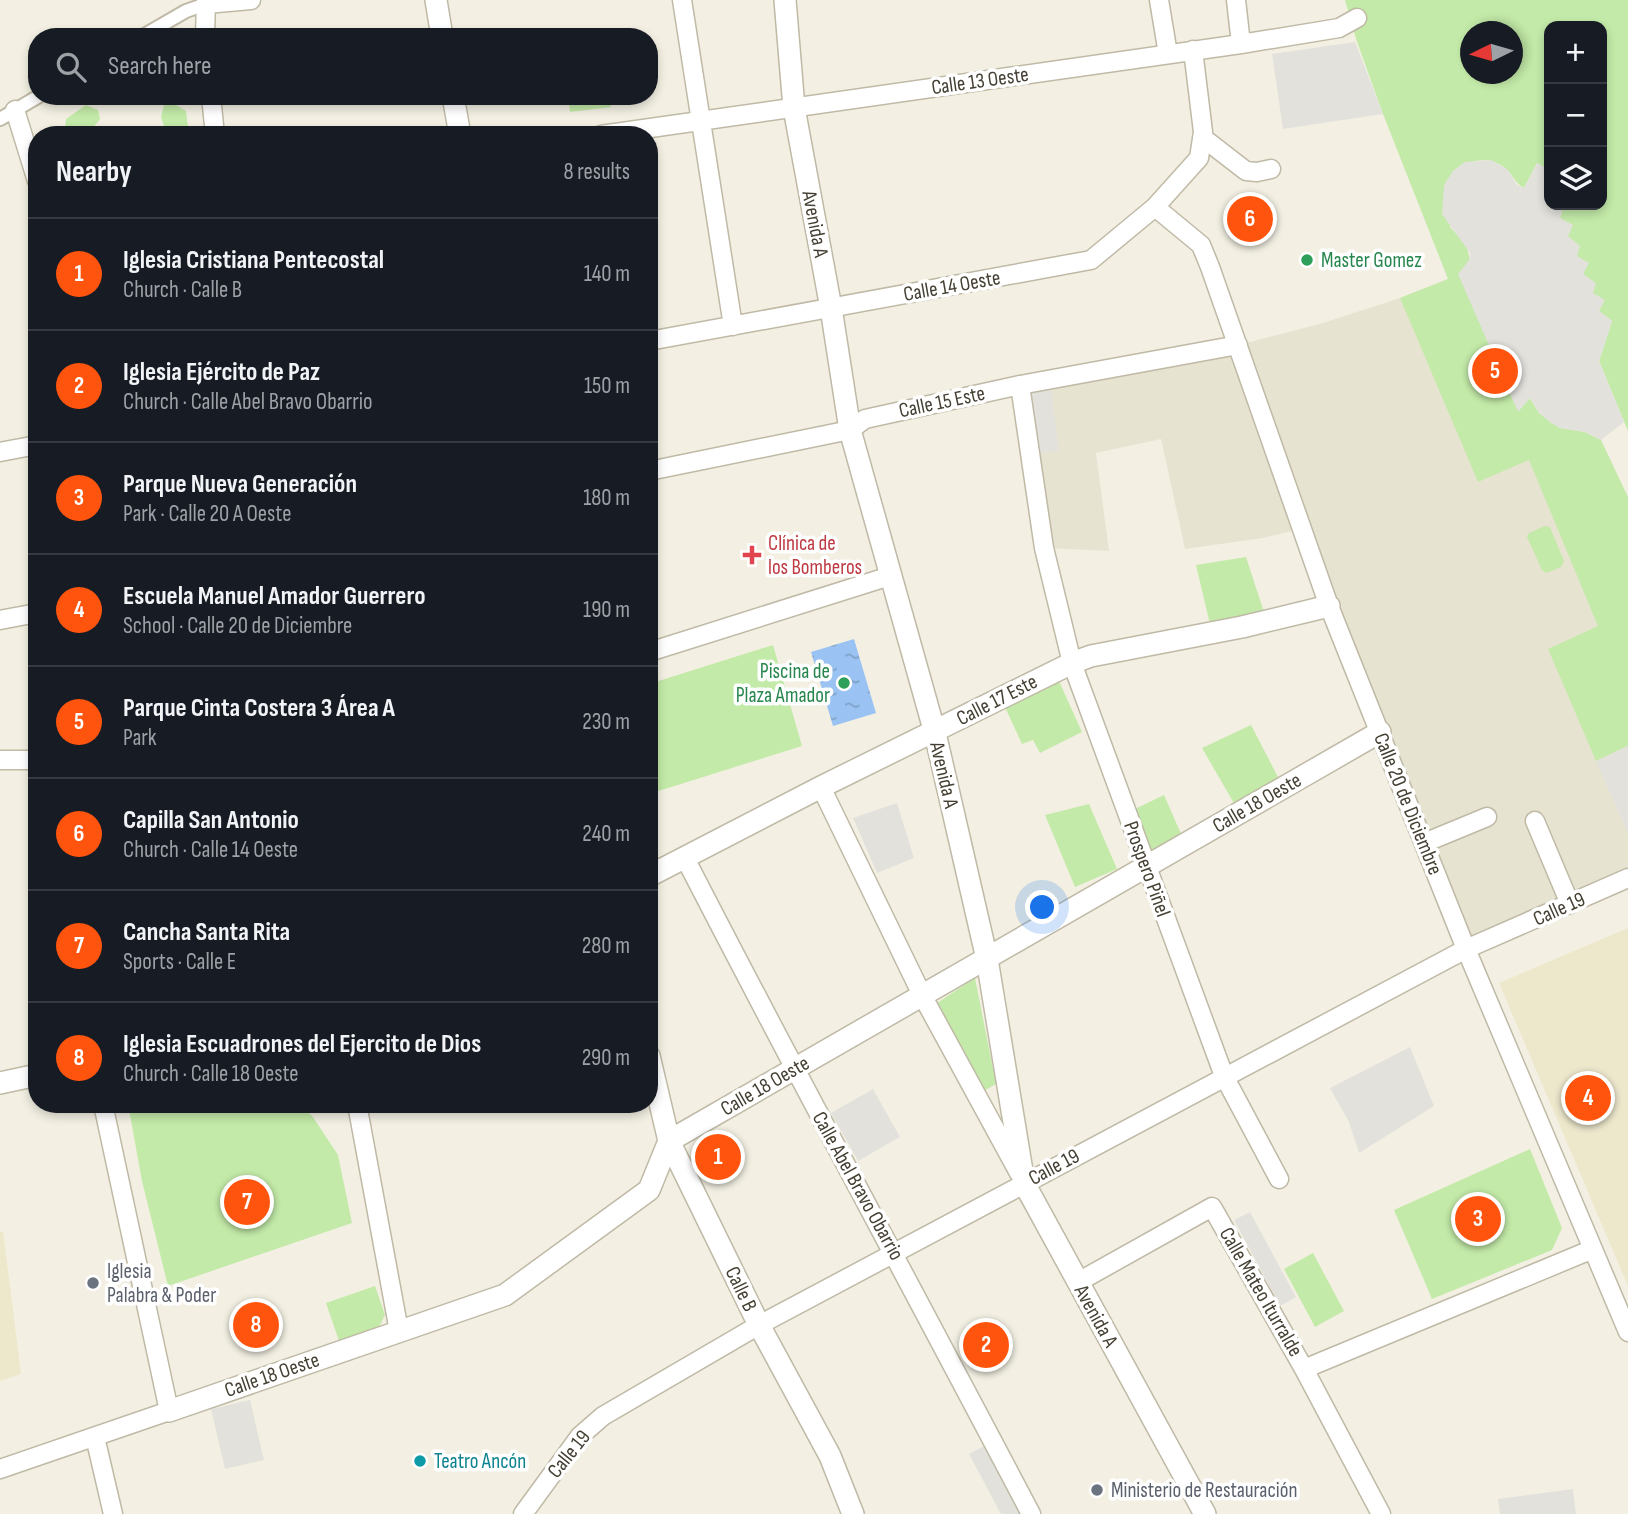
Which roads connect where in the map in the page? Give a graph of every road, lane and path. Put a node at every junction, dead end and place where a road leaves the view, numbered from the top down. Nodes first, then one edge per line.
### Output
1 (251, 0) edge
2 (436, 0) edge
3 (682, 0) edge
4 (785, 0) edge
5 (1159, 0) edge
6 (1236, 0) edge
7 (206, 2) edge
8 (1357, 18) dead end
9 (157, 28) edge
10 (205, 28) edge
11 (441, 28) edge
12 (1241, 44) junction
13 (1193, 50) junction
14 (1168, 54) junction
15 (28, 102) edge
16 (212, 105) edge
17 (455, 105) edge
18 (793, 108) junction
19 (7, 114) edge
20 (700, 121) junction
21 (214, 126) edge
22 (458, 126) edge
23 (658, 127) edge
24 (1202, 137) junction
25 (28, 161) edge
26 (1271, 169) dead end
27 (1155, 207) junction
28 (831, 308) junction
29 (733, 326) junction
30 (658, 339) edge
31 (1238, 345) junction
32 (1020, 384) junction
33 (850, 430) junction
34 (28, 447) edge
35 (0, 452) edge
36 (658, 469) edge
37 (890, 576) junction
38 (1329, 606) junction
39 (28, 615) edge
40 (0, 620) edge
41 (658, 649) edge
42 (1072, 663) junction
43 (1380, 732) junction
44 (934, 733) junction
45 (0, 760) edge
46 (28, 760) edge
47 (821, 787) junction
48 (1487, 817) dead end
49 (1535, 821) dead end
50 (1424, 844) junction
51 (685, 858) junction
52 (1146, 866) junction
53 (658, 872) edge
54 (1628, 878) edge
55 (1570, 904) junction
56 (1466, 949) junction
57 (987, 959) junction
58 (922, 995) junction
59 (794, 1069) junction
60 (1224, 1076) junction
61 (28, 1077) edge
62 (0, 1083) edge
63 (658, 1097) edge
64 (105, 1113) edge
65 (359, 1113) edge
66 (668, 1142) junction
67 (1279, 1179) dead end
68 (1024, 1182) junction
69 (1593, 1249) junction
70 (894, 1252) junction
71 (1078, 1282) junction
72 (759, 1325) junction
73 (399, 1331) junction
74 (1628, 1332) edge
75 (1304, 1369) junction
76 (169, 1411) junction
77 (95, 1437) junction
78 (0, 1469) edge
79 (113, 1514) edge
80 (523, 1514) edge
81 (853, 1514) edge
82 (1031, 1514) edge
83 (1205, 1514) edge
84 (1381, 1514) edge

1 - 7 street
2 - 11 street
3 - 20 street
4 - 18 street, Avenida A
5 - 14 street
6 - 12 street
7 - 9 street
7 - 10 street
8 - 12 street, Calle 13 Oeste
12 - 13 street, Calle 13 Oeste
13 - 14 street, Calle 13 Oeste
13 - 24 street
14 - 18 street, Calle 13 Oeste
15 - 19 street
16 - 21 street
17 - 22 street
18 - 20 street, Calle 13 Oeste
18 - 28 street, Avenida A
19 - 25 street
20 - 23 street, Calle 13 Oeste
20 - 29 street
24 - 26 street
24 - 27 street, Calle 14 Oeste
27 - 28 street, Calle 14 Oeste
27 - 31 street, Calle 20 de Diciembre
28 - 29 street, Calle 14 Oeste
28 - 33 street, Avenida A
29 - 30 street, Calle 14 Oeste
31 - 32 street, Calle 15 Este
31 - 38 street, Calle 20 de Diciembre
32 - 33 street, Calle 15 Este
32 - 42 street, Prospero Piñel
33 - 36 street, Calle 15 Este
33 - 37 street, Avenida A
34 - 35 street
37 - 41 street
37 - 44 street, Avenida A
38 - 42 street, Calle 17 Este
38 - 43 street, Calle 20 de Diciembre
39 - 40 street
42 - 44 street, Calle 17 Este
42 - 52 street, Prospero Piñel
43 - 50 street, Calle 20 de Diciembre
43 - 52 street, Calle 18 Oeste
44 - 47 street, Calle 17 Este
44 - 57 street, Avenida A
45 - 46 street
47 - 51 street, Calle 17 Este
47 - 58 street
48 - 50 street
49 - 55 street
50 - 56 street, Calle 20 de Diciembre
51 - 53 street, Calle 17 Este
51 - 59 street, Calle Abel Bravo Obarrio
52 - 57 street, Calle 18 Oeste
52 - 60 street, Prospero Piñel
54 - 55 street, Calle 19
55 - 56 street, Calle 19
56 - 60 street, Calle 19
56 - 69 street, Calle 20 de Diciembre
57 - 58 street, Calle 18 Oeste
57 - 68 street, Avenida A
58 - 59 street, Calle 18 Oeste
58 - 68 street
59 - 66 street, Calle 18 Oeste
59 - 70 street, Calle Abel Bravo Obarrio
60 - 67 street, Prospero Piñel
60 - 68 street, Calle 19
61 - 62 street
63 - 66 street, Calle B
64 - 76 street
65 - 73 street
66 - 72 street, Calle B
66 - 73 street, Calle 18 Oeste
68 - 70 street, Calle 19
68 - 71 street, Avenida A
69 - 74 street, Calle 20 de Diciembre
69 - 75 street
70 - 72 street, Calle 19
70 - 82 street, Calle Abel Bravo Obarrio
71 - 75 street, Calle Mateo Iturralde
71 - 83 street, Avenida A
72 - 80 street, Calle 19
72 - 81 street, Calle B
73 - 76 street, Calle 18 Oeste
75 - 84 street, Calle Mateo Iturralde
76 - 77 street, Calle 18 Oeste
77 - 78 street, Calle 18 Oeste
77 - 79 street

